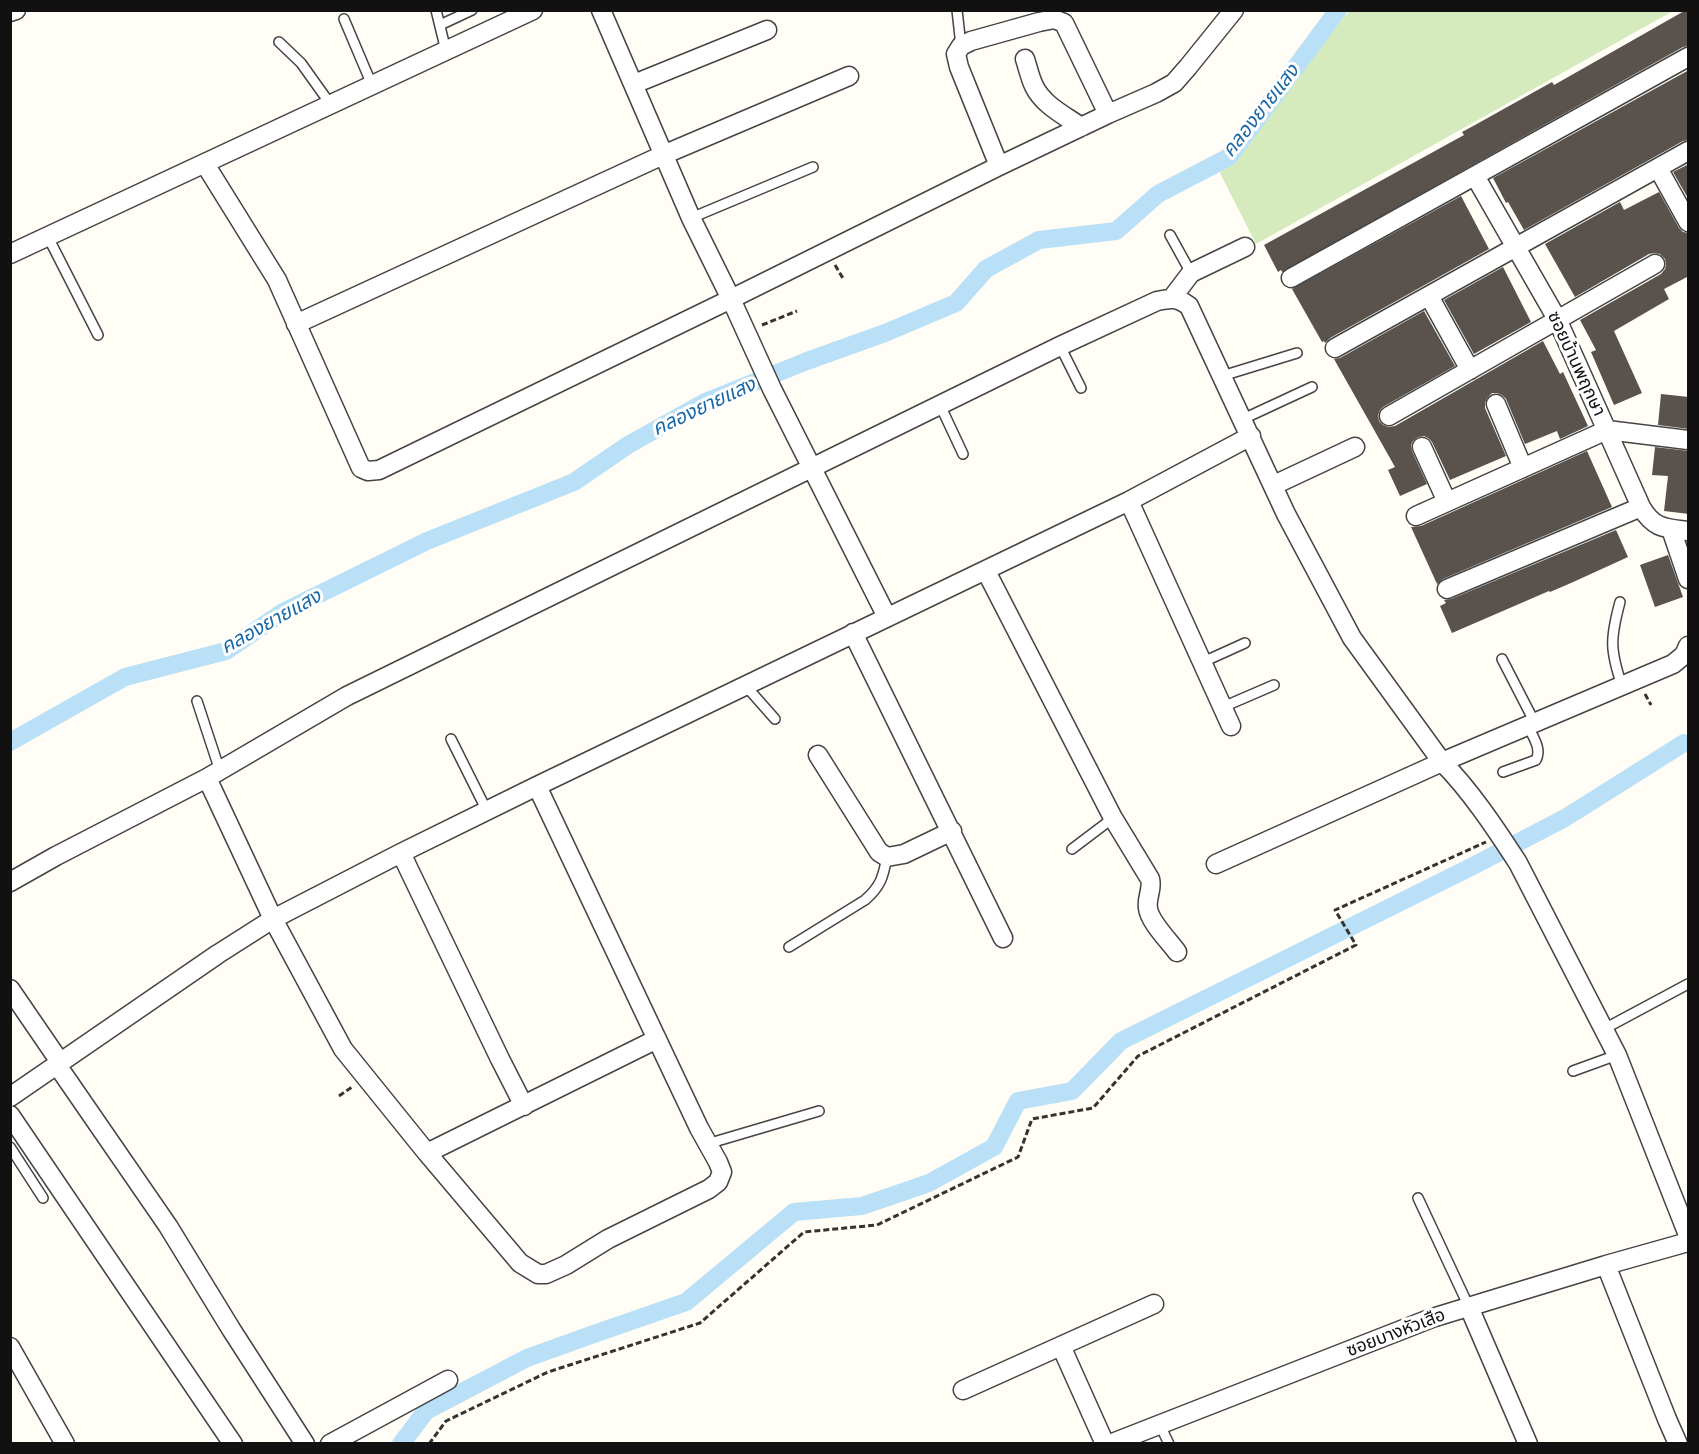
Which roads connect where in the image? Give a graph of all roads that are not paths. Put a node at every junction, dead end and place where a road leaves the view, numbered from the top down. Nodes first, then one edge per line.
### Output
1 (16, 10) edge
2 (436, 10) edge
3 (472, 10) edge
4 (533, 10) edge
5 (601, 10) edge
6 (957, 10) edge
7 (1233, 10) edge
8 (10, 12) edge
9 (344, 19) dead end
10 (440, 25) junction
11 (767, 30) dead end
12 (279, 42) dead end
13 (961, 46) junction
14 (446, 51) junction
15 (1689, 57) edge
16 (1025, 59) dead end
17 (849, 76) dead end
18 (634, 84) junction
19 (372, 86) junction
20 (331, 105) junction
21 (1108, 114) junction
22 (1081, 127) junction
23 (1689, 151) edge
24 (663, 154) junction
25 (205, 164) junction
26 (999, 166) junction
27 (813, 167) dead end
28 (1658, 168) junction
29 (1475, 176) junction
30 (691, 219) junction
31 (1689, 222) edge
32 (1170, 236) dead end
33 (48, 237) junction
34 (1245, 247) dead end
35 (1517, 248) junction
36 (10, 254) edge
37 (1655, 264) dead end
38 (1191, 273) junction
39 (1291, 278) dead end
40 (1429, 296) junction
41 (1172, 298) junction
42 (731, 299) junction
43 (1557, 319) junction
44 (297, 324) junction
45 (98, 335) dead end
46 (1060, 346) junction
47 (1335, 348) dead end
48 (1298, 353) dead end
49 (1470, 370) junction
50 (1222, 376) junction
51 (1312, 387) dead end
52 (1081, 388) dead end
53 (1497, 404) dead end
54 (940, 405) junction
55 (1389, 416) dead end
56 (1243, 419) junction
57 (1607, 430) junction
58 (1251, 436) junction
59 (1689, 440) edge
60 (1355, 447) dead end
61 (1422, 447) dead end
62 (963, 454) dead end
63 (812, 468) junction
64 (1523, 468) junction
65 (1274, 485) junction
66 (1129, 501) junction
67 (1447, 502) junction
68 (1641, 507) junction
69 (1416, 516) dead end
70 (1680, 530) edge
71 (986, 570) junction
72 (1689, 579) edge
73 (1447, 590) dead end
74 (1620, 602) dead end
75 (886, 617) junction
76 (853, 633) junction
77 (1245, 643) dead end
78 (1689, 646) edge
79 (1502, 659) dead end
80 (1203, 663) junction
81 (745, 685) junction
82 (1274, 685) dead end
83 (1622, 686) junction
84 (197, 701) dead end
85 (1223, 707) junction
86 (775, 719) dead end
87 (1532, 725) junction
88 (1231, 726) dead end
89 (451, 739) dead end
90 (818, 755) dead end
91 (1442, 762) junction
92 (1503, 772) dead end
93 (213, 774) junction
94 (537, 786) junction
95 (487, 811) junction
96 (1113, 818) junction
97 (952, 831) junction
98 (1072, 849) dead end
99 (401, 853) junction
100 (886, 857) junction
101 (1216, 864) dead end
102 (10, 882) edge
103 (273, 919) junction
104 (1003, 938) dead end
105 (789, 947) dead end
106 (1177, 952) dead end
107 (1689, 984) edge
108 (10, 989) edge
109 (1604, 1029) junction
110 (657, 1039) junction
111 (1617, 1055) junction
112 (59, 1063) junction
113 (1573, 1071) dead end
114 (10, 1097) edge
115 (524, 1106) junction
116 (819, 1111) dead end
117 (10, 1115) edge
118 (707, 1144) junction
119 (10, 1147) edge
120 (427, 1154) junction
121 (43, 1198) dead end
122 (1418, 1198) dead end
123 (1689, 1235) edge
124 (1689, 1242) edge
125 (1606, 1266) junction
126 (1154, 1304) dead end
127 (1469, 1307) junction
128 (1061, 1346) junction
129 (10, 1347) edge
130 (448, 1380) dead end
131 (963, 1390) dead end
132 (1160, 1425) junction
133 (1131, 1439) edge
134 (65, 1443) edge
135 (233, 1443) edge
136 (305, 1443) edge
137 (330, 1443) edge
138 (1107, 1443) edge
139 (1168, 1443) edge
140 (1528, 1443) edge
141 (1678, 1443) edge

1 - 8 street
2 - 10 lane
3 - 10 lane
4 - 14 street
5 - 18 street
6 - 13 lane
7 - 21 street
9 - 19 lane
10 - 14 lane
11 - 18 street
12 - 20 lane
13 - 21 street
13 - 26 street
14 - 19 street
15 - 29 street
16 - 22 street
17 - 24 street
18 - 24 street
19 - 20 street
20 - 25 street
21 - 22 street
22 - 26 street
23 - 28 street
24 - 30 street
24 - 44 street
25 - 33 street
25 - 44 street
26 - 42 street
27 - 30 lane
28 - 31 street
28 - 35 street
29 - 35 street, ซอยบ้านพฤกษา
29 - 39 street
30 - 42 street
32 - 38 lane
33 - 36 street
33 - 45 lane
34 - 38 street
35 - 40 street
35 - 43 street, ซอยบ้านพฤกษา
37 - 43 street
38 - 41 street
40 - 47 street
40 - 49 street
41 - 46 street
41 - 50 street
42 - 44 street
42 - 63 street
43 - 49 street
43 - 57 street, ซอยบ้านพฤกษา
46 - 52 lane
46 - 54 street
48 - 50 lane
49 - 55 street
50 - 56 street
51 - 56 lane
53 - 64 street
54 - 62 lane
54 - 63 street
56 - 58 street
57 - 59 street
57 - 64 street
57 - 68 street, ซอยบ้านพฤกษา
58 - 65 street
58 - 66 street
60 - 65 street
61 - 67 street
63 - 75 street
63 - 93 street
64 - 67 street
65 - 91 street
66 - 71 street
66 - 80 street
67 - 69 street
68 - 70 street, ซอยบ้านพฤกษา
68 - 73 street
70 - 72 street
71 - 75 street
71 - 96 street
74 - 83 lane
75 - 76 street
76 - 81 street
76 - 97 street
77 - 80 lane
78 - 83 street
79 - 87 lane
80 - 85 street
81 - 86 lane
81 - 94 street
82 - 85 lane
83 - 87 street
84 - 93 lane
85 - 88 street
87 - 91 street
87 - 92 lane
89 - 95 lane
90 - 100 street
91 - 101 street
91 - 109 street
93 - 102 street
93 - 103 street
94 - 95 street
94 - 110 street
95 - 99 street
96 - 98 lane
96 - 106 street
97 - 100 street
97 - 104 street
99 - 103 street
99 - 115 street
100 - 105 lane
103 - 112 street
103 - 120 street
107 - 109 lane
108 - 112 street
109 - 111 street
110 - 115 street
110 - 118 street
111 - 113 lane
111 - 123 street
112 - 114 street
112 - 136 street
115 - 120 street
116 - 118 lane
117 - 135 street
118 - 120 street
119 - 121 lane
122 - 127 lane
124 - 125 street, ซอยบางหัวเสือ
125 - 127 street, ซอยบางหัวเสือ
125 - 141 street
126 - 128 street
127 - 132 street, ซอยบางหัวเสือ
127 - 140 street
128 - 131 street
128 - 138 street
129 - 134 street
130 - 137 street
132 - 133 street, ซอยบางหัวเสือ
132 - 139 lane
133 - 138 street, ซอยบางหัวเสือ

